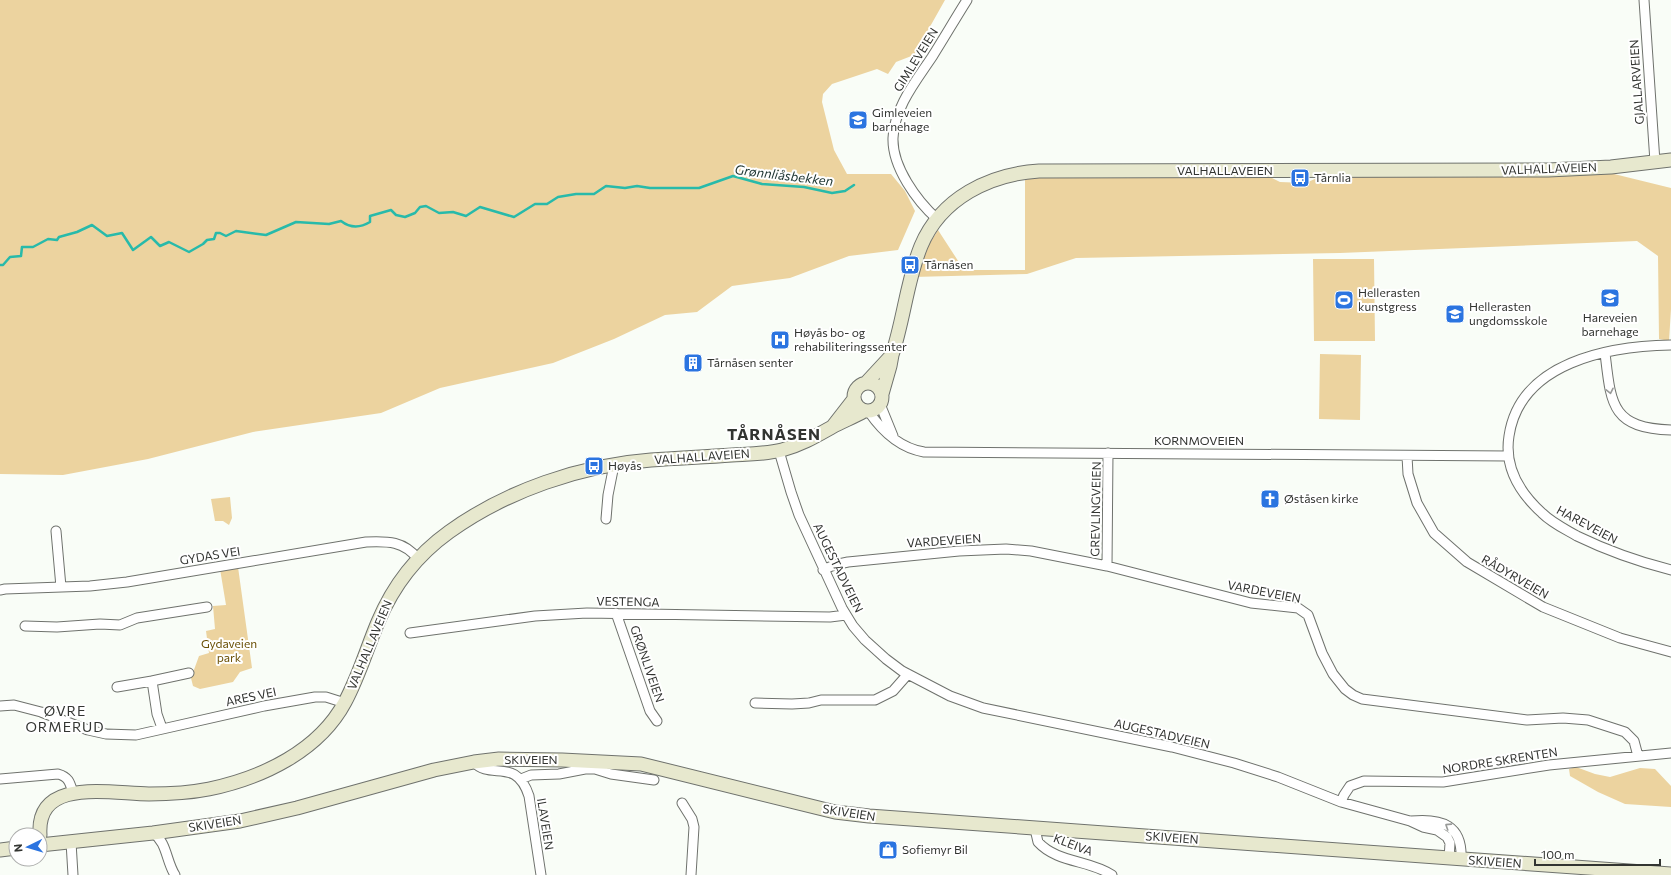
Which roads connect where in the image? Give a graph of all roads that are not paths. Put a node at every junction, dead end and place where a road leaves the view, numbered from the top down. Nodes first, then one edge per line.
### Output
1 (967, 0) edge
2 (1644, 0) edge
3 (1671, 160) edge
4 (1655, 162) junction
5 (937, 219) junction
6 (1671, 345) edge
7 (1605, 353) junction
8 (892, 355) junction
9 (866, 383) junction
10 (854, 399) junction
11 (881, 399) junction
12 (866, 411) junction
13 (833, 426) junction
14 (1671, 430) edge
15 (894, 438) junction
16 (780, 451) junction
17 (1108, 453) junction
18 (1407, 456) junction
19 (1508, 456) junction
20 (614, 465) junction
21 (606, 520) dead end
22 (56, 531) dead end
23 (418, 559) junction
24 (1107, 566) junction
25 (823, 570) junction
26 (1671, 570) edge
27 (61, 587) junction
28 (0, 590) edge
29 (207, 607) dead end
30 (616, 613) junction
31 (846, 616) junction
32 (25, 626) dead end
33 (410, 633) dead end
34 (1671, 652) edge
35 (189, 673) dead end
36 (908, 674) junction
37 (152, 681) junction
38 (117, 687) dead end
39 (345, 703) junction
40 (755, 703) dead end
41 (0, 706) edge
42 (657, 721) dead end
43 (162, 728) junction
44 (1671, 753) edge
45 (1638, 756) junction
46 (474, 762) junction
47 (0, 779) edge
48 (521, 779) junction
49 (654, 780) dead end
50 (73, 793) junction
51 (682, 802) dead end
52 (1342, 802) junction
53 (40, 827) edge
54 (1035, 829) junction
55 (153, 833) junction
56 (48, 841) edge
57 (71, 842) junction
58 (1455, 859) junction
59 (1671, 874) edge
60 (73, 875) edge
61 (175, 875) edge
62 (541, 875) edge
63 (691, 875) edge
64 (1112, 875) edge

1 - 5 street, GIMLEVEIEN
2 - 4 street, GJALLARVEIEN
3 - 4 street, VALHALLAVEIEN
4 - 5 street, VALHALLAVEIEN
5 - 8 street, VALHALLAVEIEN
6 - 7 street, HAREVEIEN
7 -> 14 street
7 - 19 street, HAREVEIEN
8 - 9 street, VALHALLAVEIEN
8 - 11 street, VALHALLAVEIEN
9 - 10 street
9 - 11 street
10 - 12 street
10 - 13 street, VALHALLAVEIEN
11 - 12 street
11 - 15 street
12 - 13 street, VALHALLAVEIEN
12 - 15 street, KORNMOVEIEN
13 - 16 street, VALHALLAVEIEN
15 - 17 street, KORNMOVEIEN
16 - 20 street, VALHALLAVEIEN
16 - 25 street, AUGESTADVEIEN
17 - 18 street, KORNMOVEIEN
17 - 24 street, GREVLINGVEIEN
18 - 19 street, KORNMOVEIEN
18 - 34 street, RÅDYRVEIEN
19 - 26 street, HAREVEIEN
20 - 21 street
20 - 23 street, VALHALLAVEIEN
22 - 27 street
23 - 27 street, GYDAS VEI
23 - 39 street, VALHALLAVEIEN
24 - 25 street, VARDEVEIEN
24 - 45 street, VARDEVEIEN
25 - 31 street, AUGESTADVEIEN
27 - 28 street, GYDAS VEI
29 - 32 street
30 - 31 street, VESTENGA
30 - 33 street, VESTENGA
30 - 42 street, GRØNLIVEIEN
31 - 36 street, AUGESTADVEIEN
35 - 37 street
36 - 40 street
36 - 52 street, AUGESTADVEIEN
37 - 38 street
37 - 43 street
39 - 43 street, ARES VEI
39 - 50 street, VALHALLAVEIEN
41 - 43 street, ARES VEI
44 - 45 street, NORDRE SKRENTEN
45 - 52 street, NORDRE SKRENTEN
46 - 48 street
46 - 54 street, SKIVEIEN
46 - 55 street, SKIVEIEN
47 - 50 street
48 - 49 street
48 - 62 street, ILAVEIEN
50 - 53 street, VALHALLAVEIEN
51 - 63 street
52 - 58 street, AUGESTADVEIEN
54 - 58 street, SKIVEIEN
54 - 64 street, KLEIVA
55 - 57 street, SKIVEIEN
55 - 61 street
56 - 57 street, SKIVEIEN
57 - 60 street
58 - 59 street, SKIVEIEN

